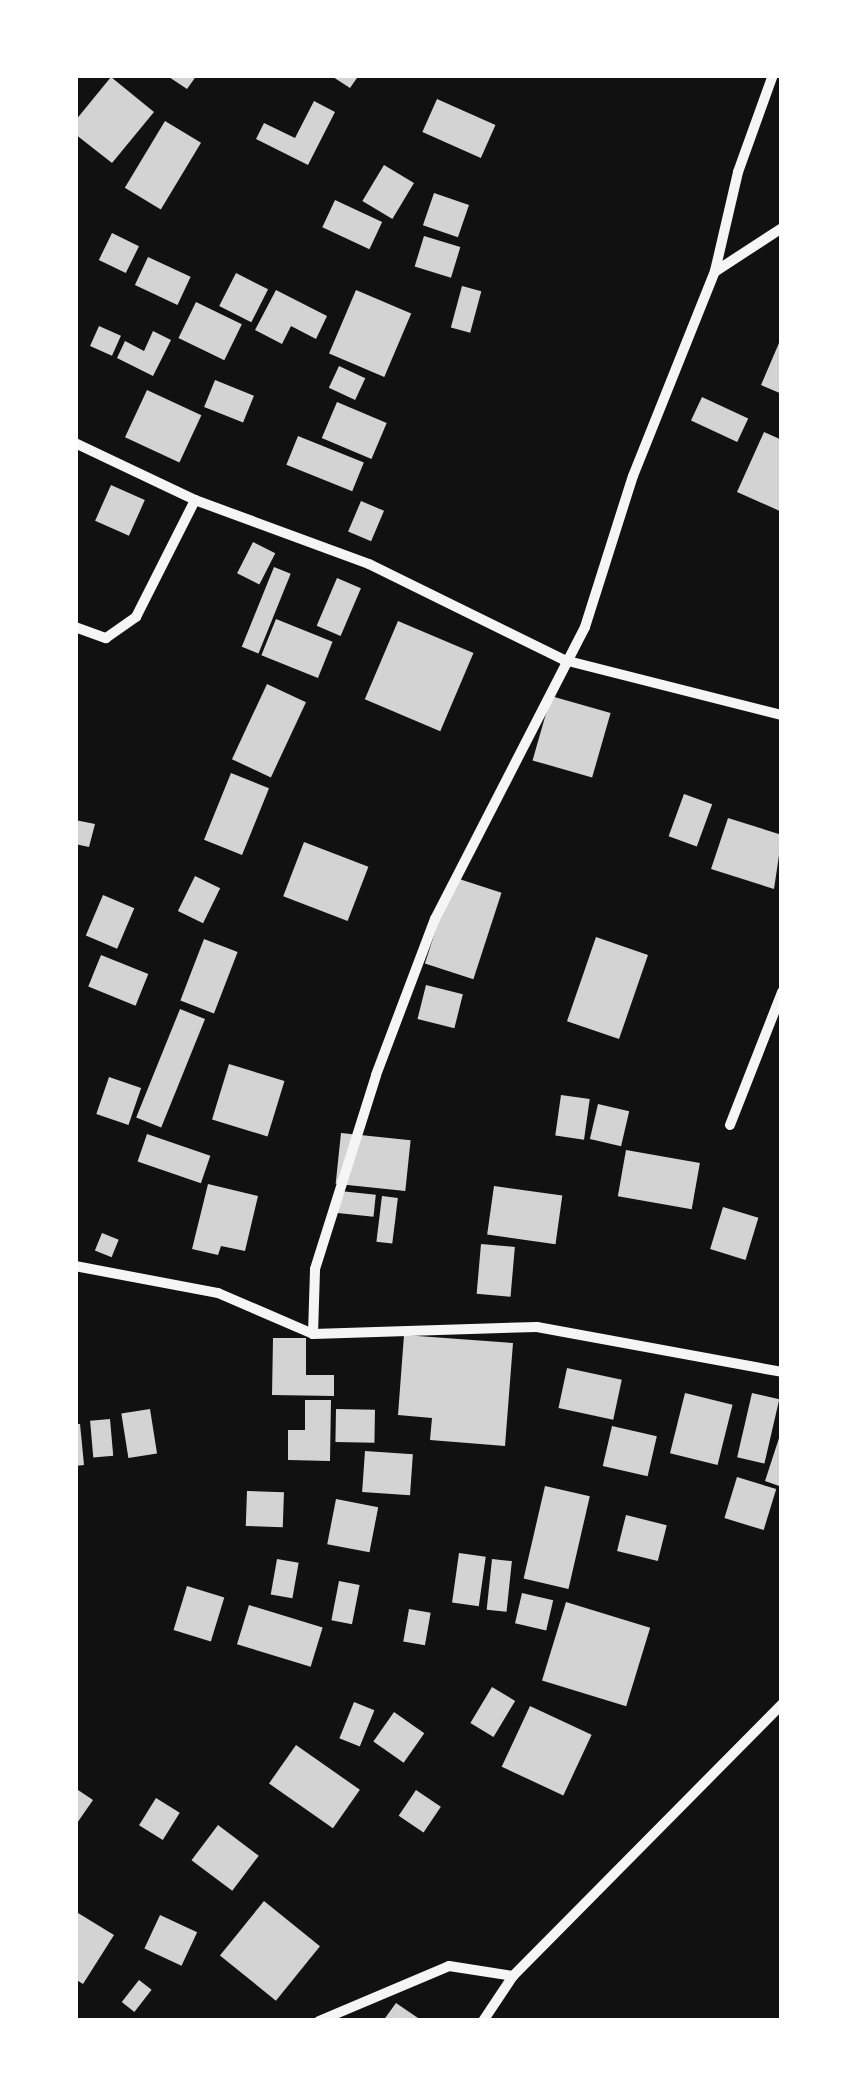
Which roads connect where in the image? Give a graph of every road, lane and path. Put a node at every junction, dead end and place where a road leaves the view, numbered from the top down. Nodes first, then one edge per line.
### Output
1 (772, 75) edge
2 (782, 228) edge
3 (716, 271) junction
4 (75, 443) edge
5 (195, 500) junction
6 (75, 627) edge
7 (564, 660) junction
8 (782, 715) edge
9 (782, 992) edge
10 (730, 1124) dead end
11 (75, 1266) edge
12 (314, 1334) junction
13 (782, 1372) edge
14 (782, 1704) edge
15 (513, 1976) junction
16 (319, 2021) edge
17 (484, 2021) edge

1 - 3 street
2 - 3 street
3 - 7 street
4 - 5 street
5 - 6 street
5 - 7 street
7 - 8 street
7 - 12 street
9 - 10 street
11 - 12 street
12 - 13 street
14 - 15 street
15 - 16 street
15 - 17 street

